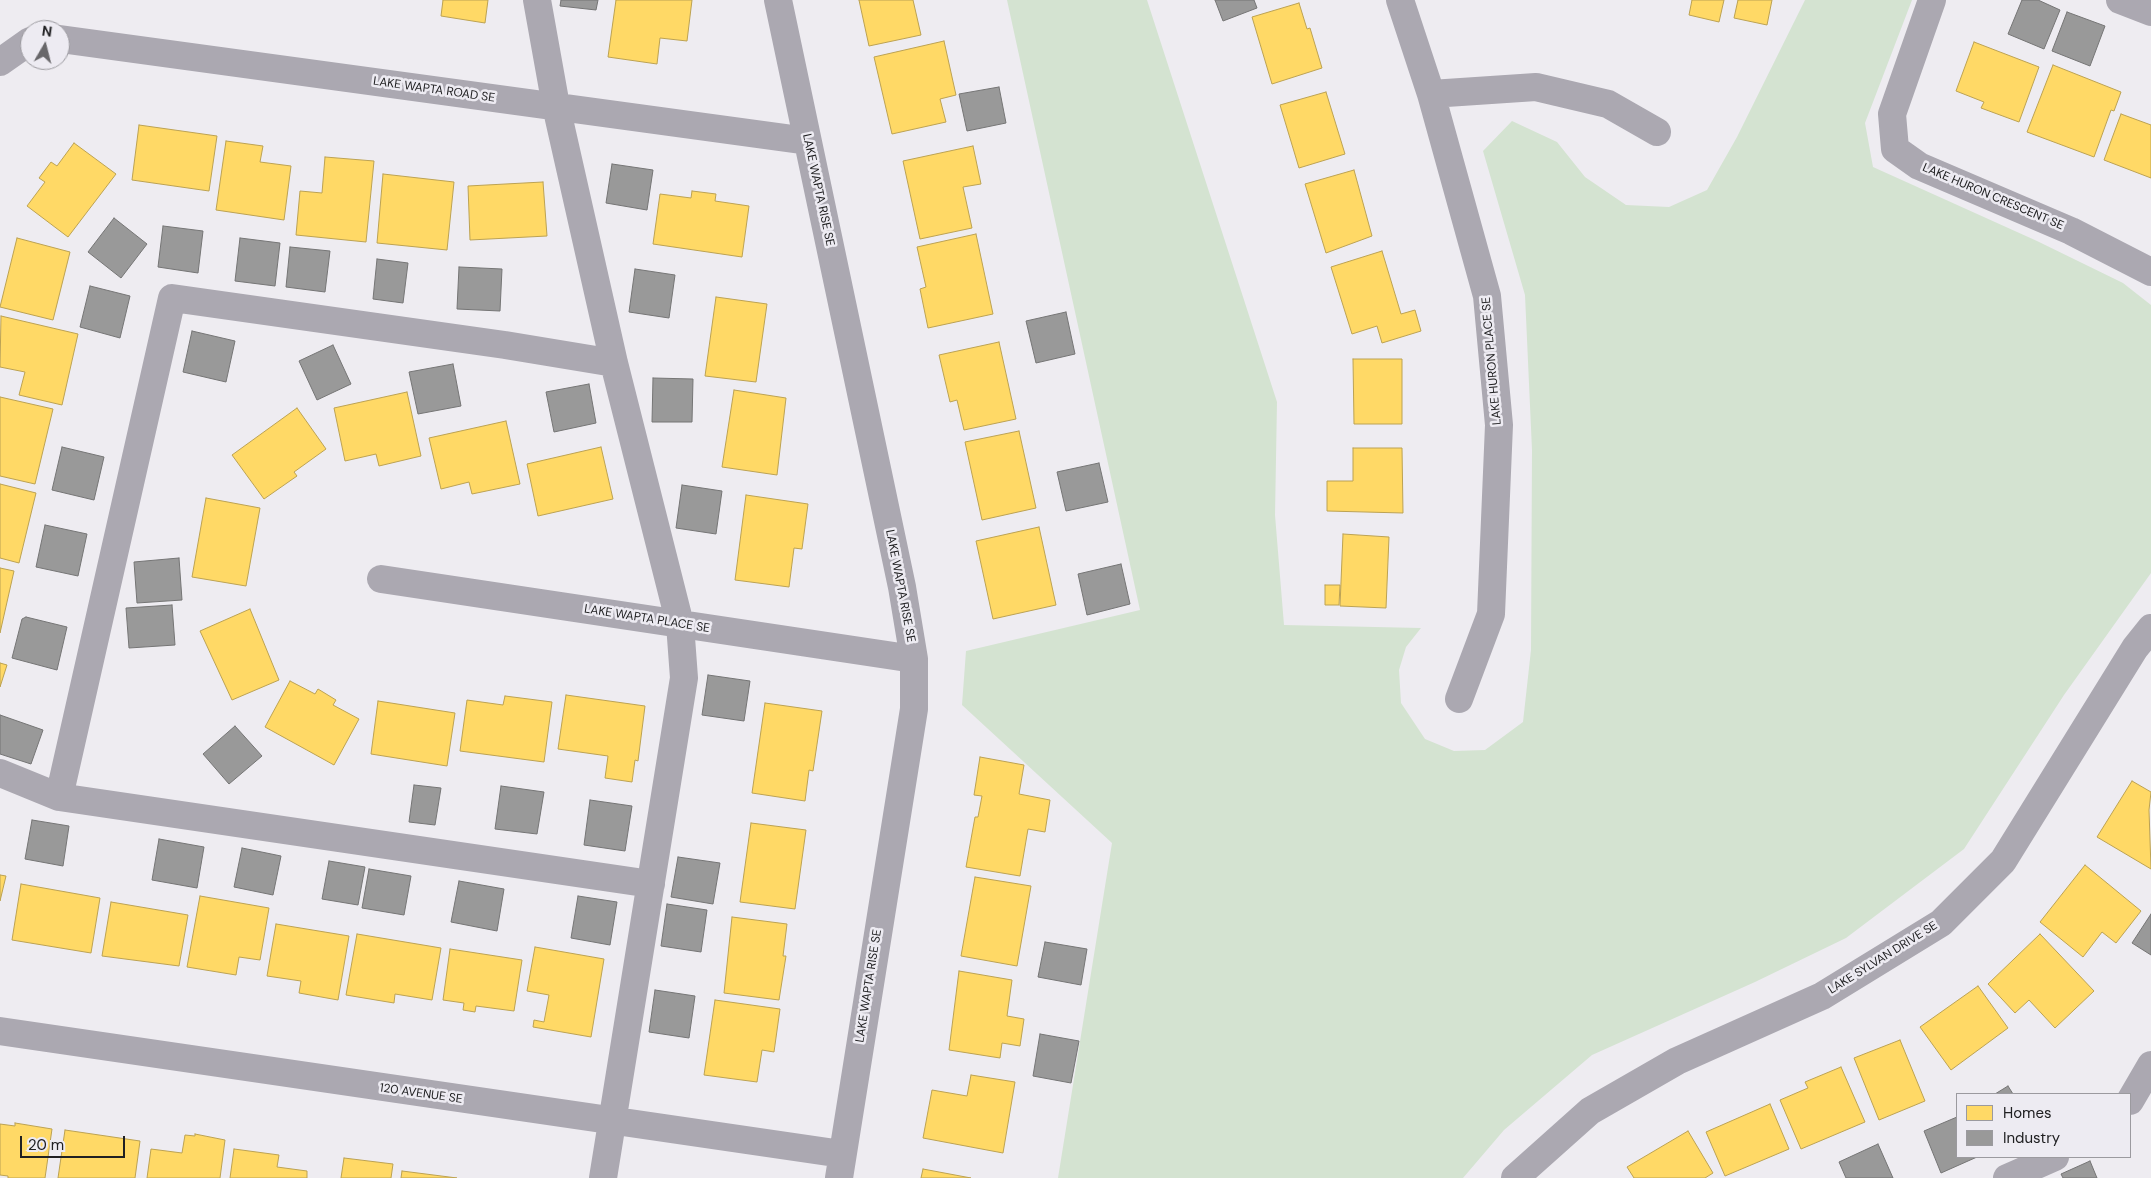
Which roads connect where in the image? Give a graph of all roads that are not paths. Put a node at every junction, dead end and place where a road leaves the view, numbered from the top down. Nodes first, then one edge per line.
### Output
1 (537, 0) edge
2 (778, 0) edge
3 (1400, 0) edge
4 (1932, 0) edge
5 (2120, 0) edge
6 (2151, 12) edge
7 (70, 40) edge
8 (20, 47) edge
9 (0, 62) edge
10 (1431, 94) junction
11 (556, 106) junction
12 (1657, 132) dead end
13 (808, 141) junction
14 (2151, 272) edge
15 (614, 363) junction
16 (381, 579) dead end
17 (680, 624) junction
18 (2151, 628) edge
19 (914, 659) junction
20 (1459, 699) dead end
21 (0, 773) edge
22 (60, 797) junction
23 (651, 884) junction
24 (0, 1031) edge
25 (2151, 1065) edge
26 (2131, 1099) edge
27 (611, 1122) junction
28 (2053, 1158) edge
29 (841, 1166) edge
30 (603, 1178) edge
31 (1515, 1178) edge
32 (2007, 1178) edge

1 - 11 street
2 - 13 street, LAKE WAPTA RISE SE
3 - 10 street, LAKE HURON PLACE SE
4 - 14 street, LAKE HURON CRESCENT SE
5 - 6 street
7 - 11 street, LAKE WAPTA ROAD SE
8 - 9 street
10 - 12 street
10 - 20 street, LAKE HURON PLACE SE
11 - 13 street, LAKE WAPTA ROAD SE
11 - 15 street
13 - 19 street, LAKE WAPTA RISE SE
15 - 17 street
15 - 22 street
16 - 17 street, LAKE WAPTA PLACE SE
17 - 19 street, LAKE WAPTA PLACE SE
17 - 23 street
18 - 31 street, LAKE SYLVAN DRIVE SE
19 - 29 street, LAKE WAPTA RISE SE
21 - 22 street
22 - 23 street
23 - 27 street
24 - 27 street, 120 AVENUE SE
25 - 26 street
27 - 29 street, 120 AVENUE SE
27 - 30 street
28 - 32 street

